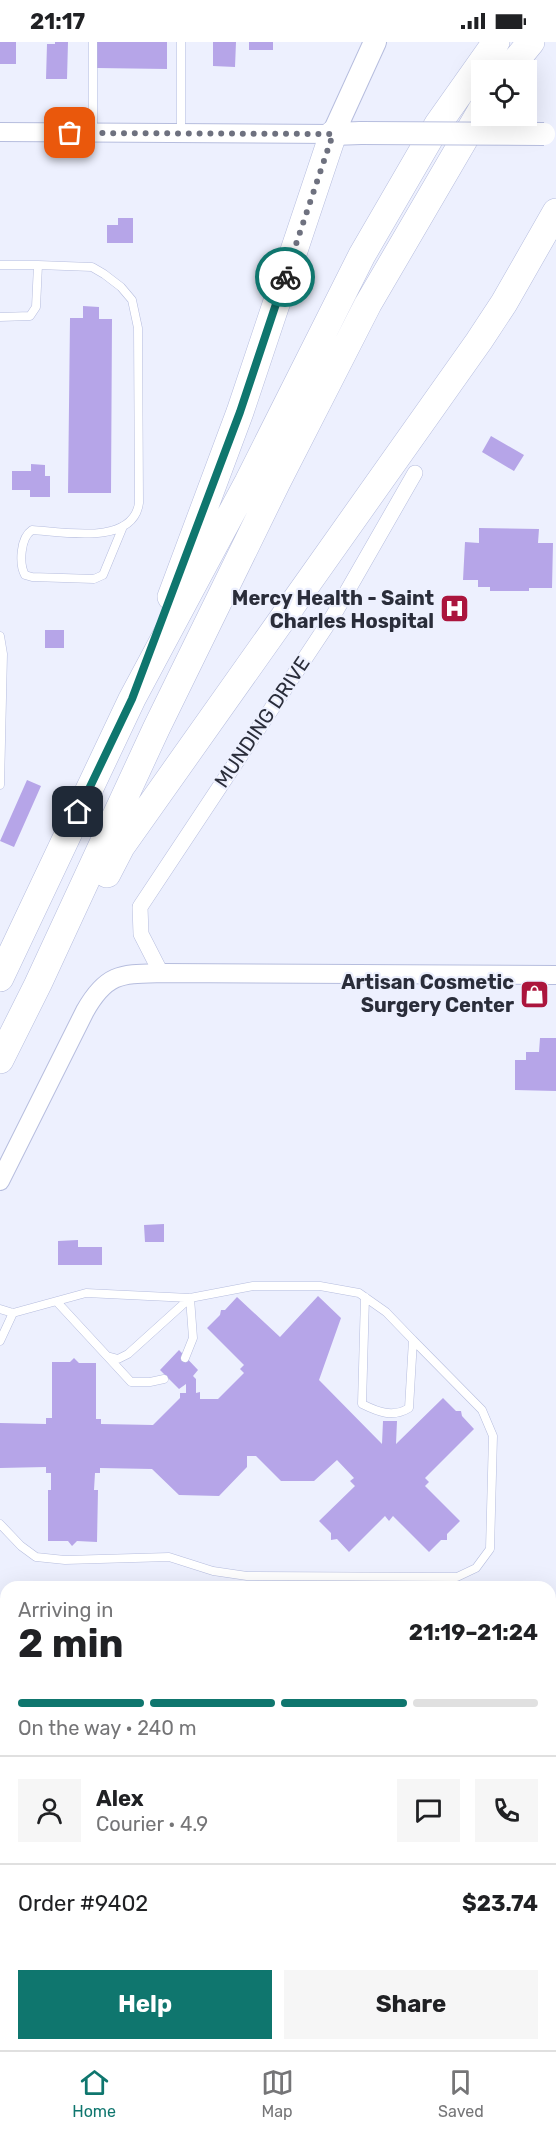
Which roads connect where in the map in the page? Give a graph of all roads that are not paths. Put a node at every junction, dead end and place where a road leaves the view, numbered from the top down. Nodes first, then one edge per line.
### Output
1 (93, 42) edge
2 (181, 42) edge
3 (375, 42) edge
4 (496, 42) edge
5 (531, 42) edge
6 (516, 60) edge
7 (472, 126) edge
8 (0, 132) edge
9 (93, 133) junction
10 (181, 134) junction
11 (333, 134) junction
12 (550, 134) edge
13 (556, 212) edge
14 (0, 265) edge
15 (38, 265) junction
16 (0, 316) edge
17 (415, 473) dead end
18 (122, 529) junction
19 (0, 636) edge
20 (132, 699) junction
21 (0, 785) edge
22 (161, 973) junction
23 (556, 975) edge
24 (0, 978) edge
25 (38, 984) junction
26 (0, 1060) edge
27 (0, 1181) edge
28 (364, 1297) junction
29 (190, 1298) junction
30 (58, 1303) junction
31 (0, 1309) edge
32 (13, 1313) junction
33 (413, 1340) junction
34 (0, 1341) edge
35 (107, 1356) junction
36 (186, 1358) dead end
37 (164, 1379) dead end
38 (0, 1524) edge

1 - 9 lane
2 - 10 lane
3 - 11 main road
4 - 20 highway
5 - 6 highway
7 - 25 highway
8 - 9 street
9 - 10 street
10 - 11 street
11 - 12 main road, bridge
11 - 20 highway
13 - 25 highway
14 - 15 lane
15 - 16 lane
15 - 18 lane
17 - 22 street, MUNDING DRIVE
18 - 18 lane
19 - 21 lane
20 - 24 highway
22 - 23 street
22 - 27 street
25 - 26 highway
28 - 29 lane
28 - 33 lane
28 - 33 lane
29 - 30 lane
29 - 35 lane
29 - 36 lane
30 - 32 lane
30 - 35 lane
31 - 32 lane
32 - 34 lane
33 - 38 lane
35 - 37 lane

